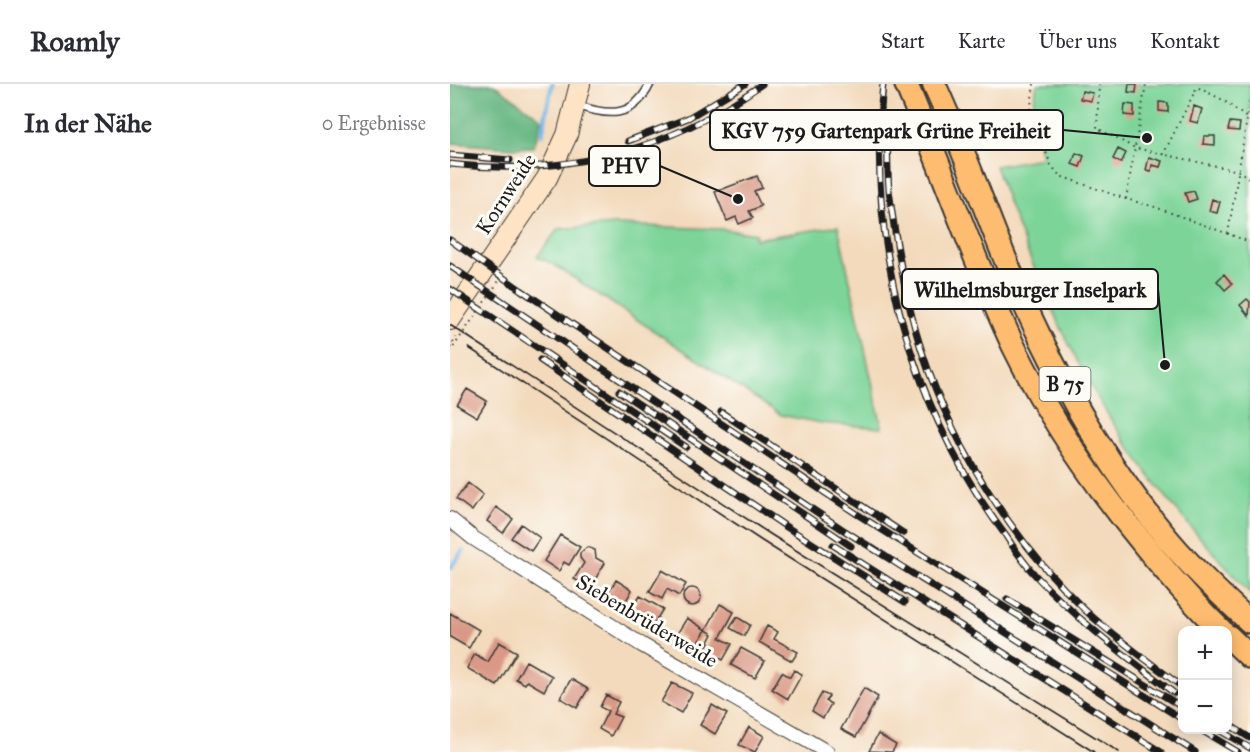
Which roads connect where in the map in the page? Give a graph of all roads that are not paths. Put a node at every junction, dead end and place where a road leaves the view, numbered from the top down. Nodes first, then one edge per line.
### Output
1 (580, 84) edge
2 (650, 84) edge
3 (906, 84) edge
4 (934, 84) edge
5 (576, 105) junction
6 (450, 320) edge
7 (450, 519) edge
8 (1250, 622) edge
9 (1217, 626) edge
10 (1232, 641) edge
11 (1250, 657) edge
12 (827, 752) edge

1 - 5 main road, Kornweide
2 - 5 lane
3 - 9 highway, B 75
4 - 8 highway, B 75
5 - 6 main road, Kornweide
7 - 12 street, Siebenbrüderweide
10 - 11 highway

